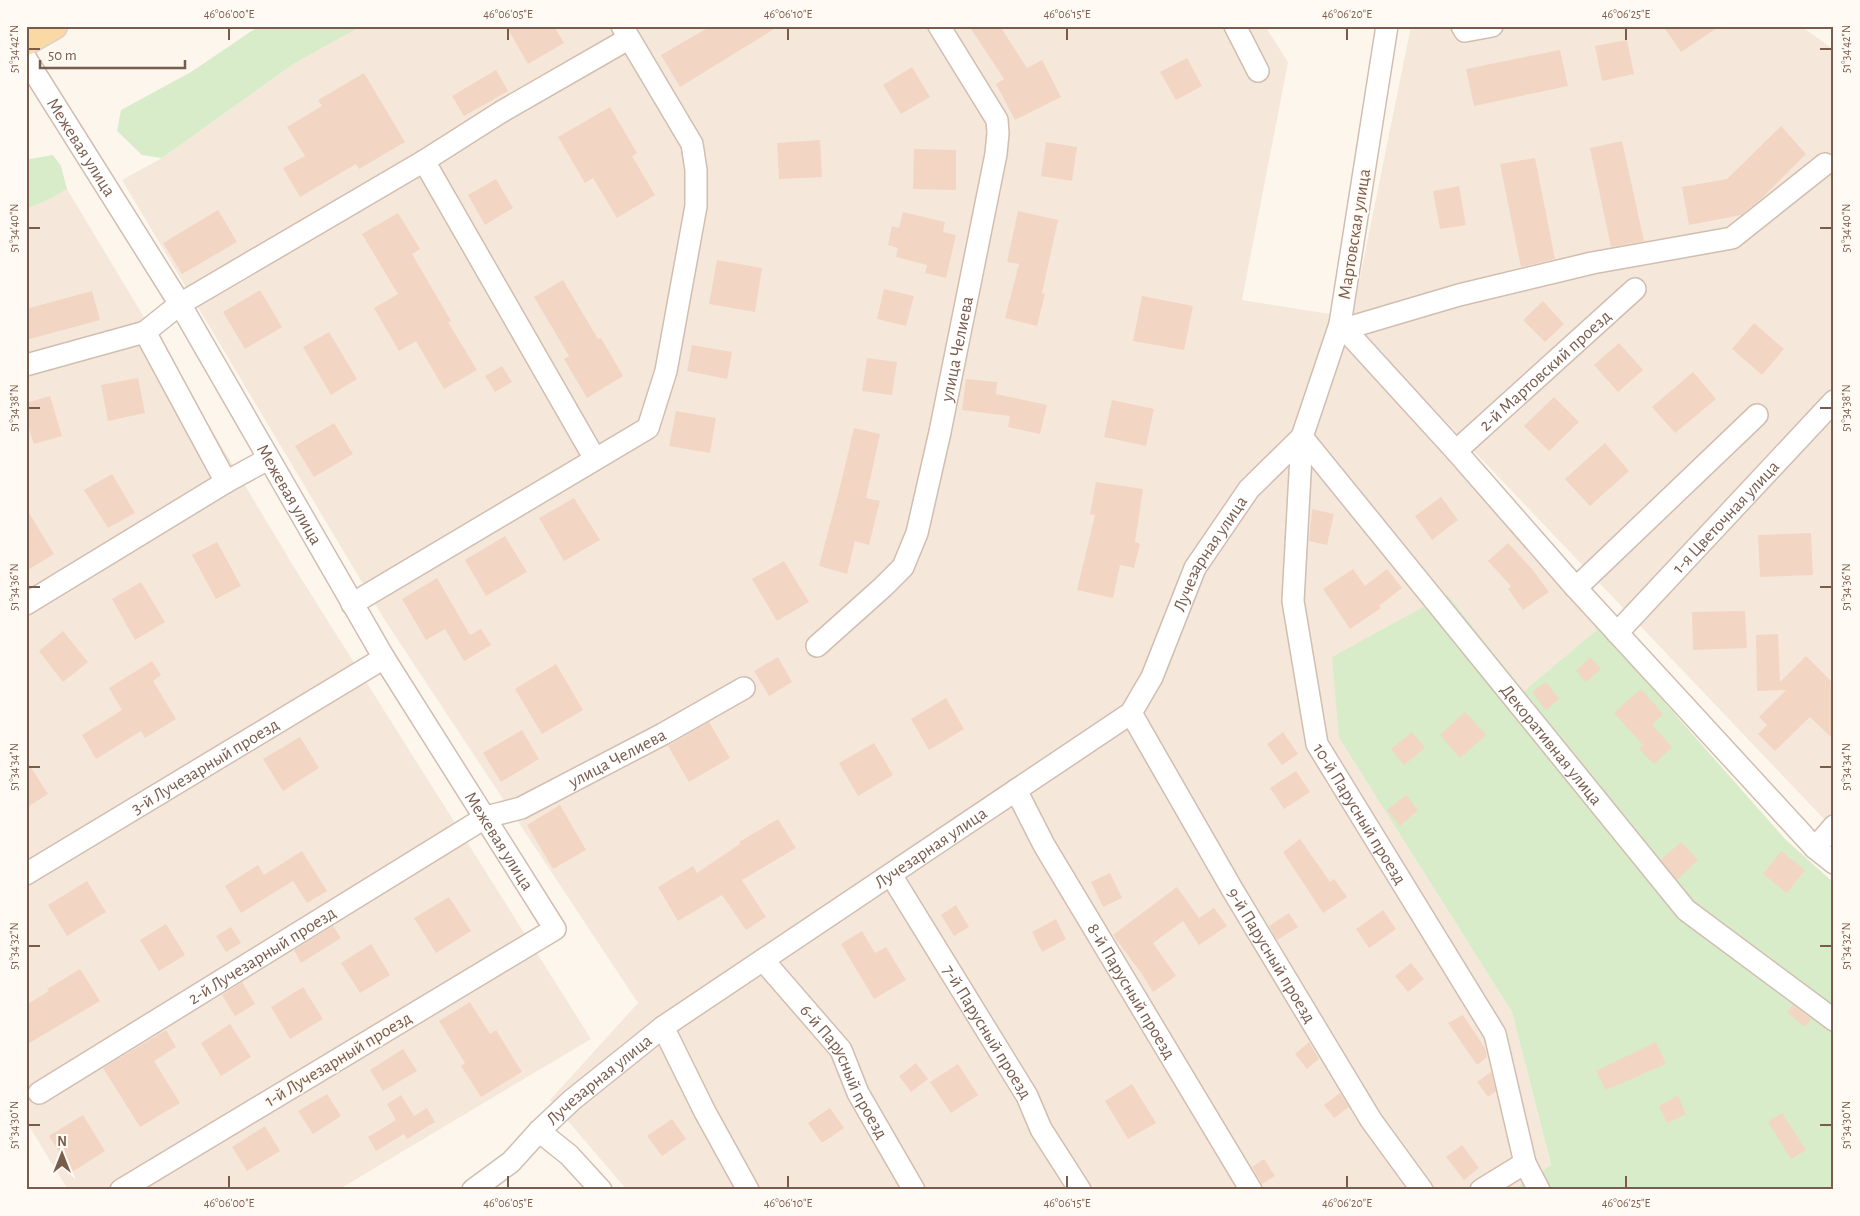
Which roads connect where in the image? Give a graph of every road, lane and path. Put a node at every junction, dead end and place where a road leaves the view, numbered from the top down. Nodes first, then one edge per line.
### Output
1 (54, 26) edge
2 (939, 26) edge
3 (1235, 26) edge
4 (1387, 26) edge
5 (1462, 26) edge
6 (1492, 26) edge
7 (624, 29) edge
8 (26, 42) edge
9 (26, 59) edge
10 (1258, 72) dead end
11 (424, 161) junction
12 (1826, 164) dead end
13 (1634, 289) dead end
14 (180, 304) junction
15 (1342, 327) junction
16 (145, 332) junction
17 (26, 364) edge
18 (1834, 401) edge
19 (1757, 415) dead end
20 (1302, 437) junction
21 (1456, 451) junction
22 (268, 459) junction
23 (595, 459) junction
24 (226, 482) junction
25 (1576, 588) junction
26 (26, 604) edge
27 (352, 604) junction
28 (1617, 633) junction
29 (817, 646) dead end
30 (384, 658) junction
31 (744, 688) dead end
32 (1131, 713) junction
33 (1016, 790) junction
34 (486, 817) junction
35 (1834, 826) edge
36 (1815, 848) junction
37 (1834, 863) edge
38 (26, 874) edge
39 (891, 875) junction
40 (555, 929) joint
41 (763, 960) junction
42 (1834, 1020) edge
43 (663, 1027) junction
44 (39, 1093) dead end
45 (539, 1131) junction
46 (1525, 1163) junction
47 (122, 1190) edge
48 (473, 1190) edge
49 (601, 1190) edge
50 (748, 1190) edge
51 (914, 1190) edge
52 (1080, 1190) edge
53 (1251, 1190) edge
54 (1422, 1190) edge
55 (1481, 1190) edge
56 (1539, 1190) edge

1 - 8 main road
2 - 29 street, улица Челиева
3 - 10 street
4 - 15 street, Мартовская улица
5 - 6 street
7 - 11 street
7 - 23 street
9 - 14 street, Межевая улица
11 - 14 street
11 - 23 street
12 - 15 street
13 - 21 street, 2-й Мартовский проезд
14 - 16 street
14 - 22 street, Межевая улица
15 - 20 street, Мартовская улица
15 - 21 street
16 - 17 street
16 - 24 street
18 - 28 street, 1-я Цветочная улица
19 - 25 street
20 - 32 street, Лучезарная улица
20 - 42 street, Декоративная улица
20 - 46 street, 10-й Парусный проезд
21 - 25 street
22 - 24 street
22 - 27 street, Межевая улица
23 - 27 street
24 - 26 street
25 - 28 street
27 - 30 street, Межевая улица
28 - 36 street
30 - 34 street, Межевая улица
30 - 38 street, 3-й Лучезарный проезд
31 - 34 street, улица Челиева
32 - 33 street, Лучезарная улица
32 - 54 street, 9-й Парусный проезд
33 - 39 street, Лучезарная улица
33 - 53 street, 8-й Парусный проезд
34 - 40 street, Межевая улица
34 - 44 street, 2-й Лучезарный проезд
35 - 36 street
36 - 37 street
39 - 41 street, Лучезарная улица
39 - 52 street, 7-й Парусный проезд
40 - 47 street, 1-й Лучезарный проезд
41 - 43 street, Лучезарная улица
41 - 51 street, 6-й Парусный проезд
43 - 45 street, Лучезарная улица
43 - 50 street
45 - 48 street
45 - 49 street, Лучезарная улица
46 - 55 street
46 - 56 street, 10-й Парусный проезд

